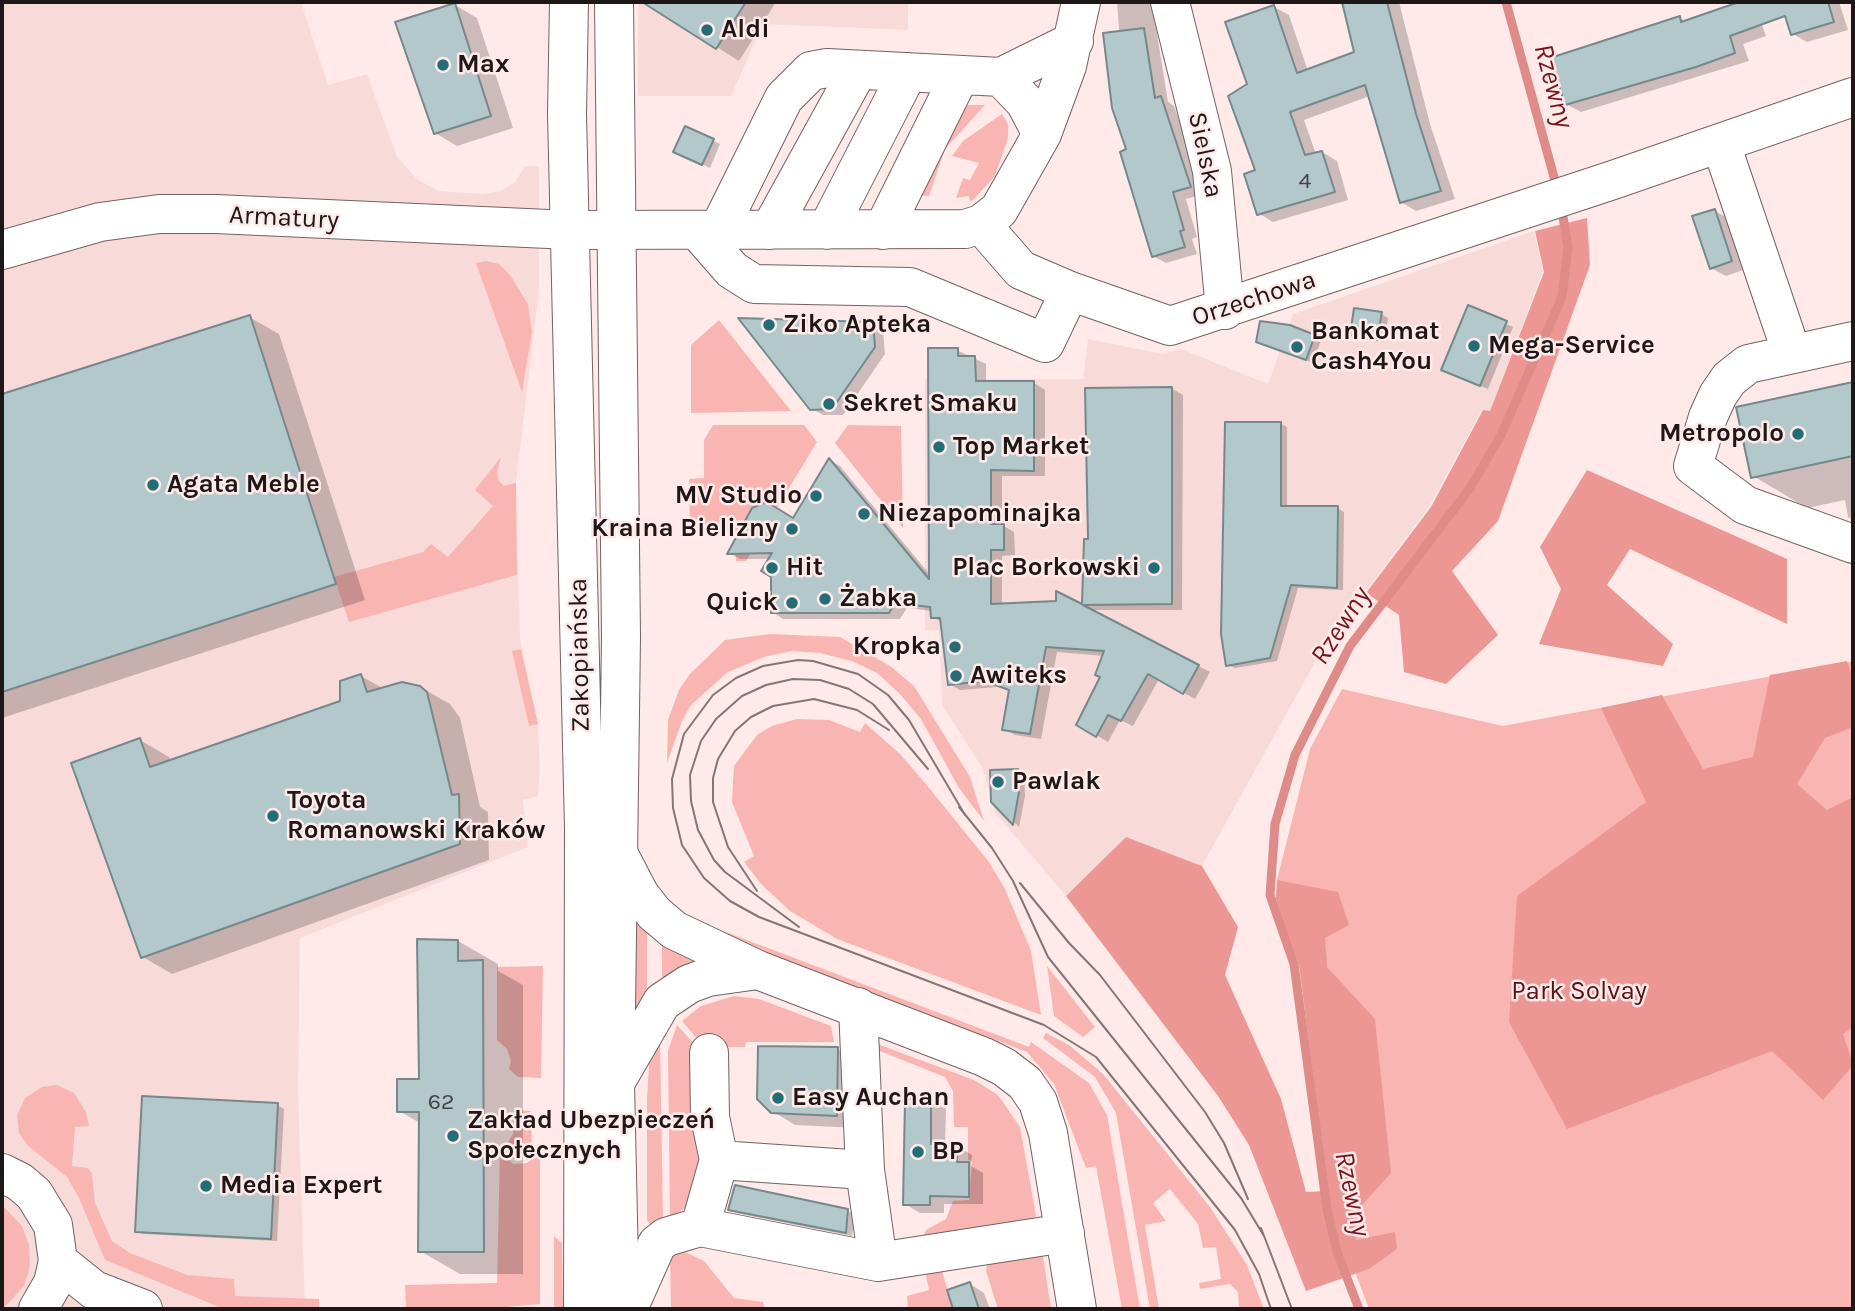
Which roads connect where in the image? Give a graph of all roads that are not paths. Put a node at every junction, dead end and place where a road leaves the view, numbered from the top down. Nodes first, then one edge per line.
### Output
1 (569, 2) edge
2 (614, 2) edge
3 (1081, 2) edge
4 (1170, 2) edge
5 (1074, 41) junction
6 (895, 72) junction
7 (1001, 77) junction
8 (1853, 97) edge
9 (1042, 134) junction
10 (1721, 144) junction
11 (981, 224) junction
12 (615, 228) junction
13 (571, 230) junction
14 (787, 230) junction
15 (2, 250) edge
16 (1070, 291) junction
17 (1225, 310) junction
18 (1853, 341) edge
19 (1792, 354) junction
20 (1853, 544) edge
21 (617, 851) junction
22 (758, 970) junction
23 (858, 1007) junction
24 (709, 1053) dead end
25 (615, 1083) junction
26 (719, 1160) junction
27 (865, 1170) junction
28 (2, 1172) edge
29 (700, 1227) junction
30 (1065, 1233) junction
31 (58, 1261) junction
32 (878, 1262) junction
33 (38, 1309) edge
34 (143, 1309) edge
35 (583, 1309) edge
36 (620, 1309) edge
37 (628, 1309) edge
38 (1077, 1309) edge

1 - 13 main road, Zakopiańska
2 - 12 main road, Zakopiańska
3 - 5 main road
4 - 17 main road, Sielska
5 - 7 main road
5 - 9 main road
6 - 7 main road
6 - 14 main road
6 - 14 main road
6 - 14 main road
7 - 9 main road
8 - 10 main road, Orzechowa
9 - 11 main road
10 - 17 main road, Orzechowa
10 - 19 main road
11 - 14 main road
11 - 16 main road, Orzechowa
12 - 13 main road, Armatury
12 - 14 main road
12 - 21 main road, Zakopiańska
13 - 15 main road, Armatury
13 - 35 main road, Zakopiańska
14 - 16 main road
16 - 17 main road, Orzechowa
18 - 19 main road
19 - 20 main road
21 - 22 main road
21 - 25 main road, Zakopiańska
22 - 23 main road
22 - 25 main road
23 - 27 main road
23 - 30 main road
24 - 26 main road
25 - 36 main road, Zakopiańska
26 - 27 main road
26 - 29 main road
27 - 32 main road
28 - 31 main road
29 - 32 main road
29 - 37 main road
30 - 32 main road
30 - 38 main road
31 - 33 main road
31 - 34 main road

